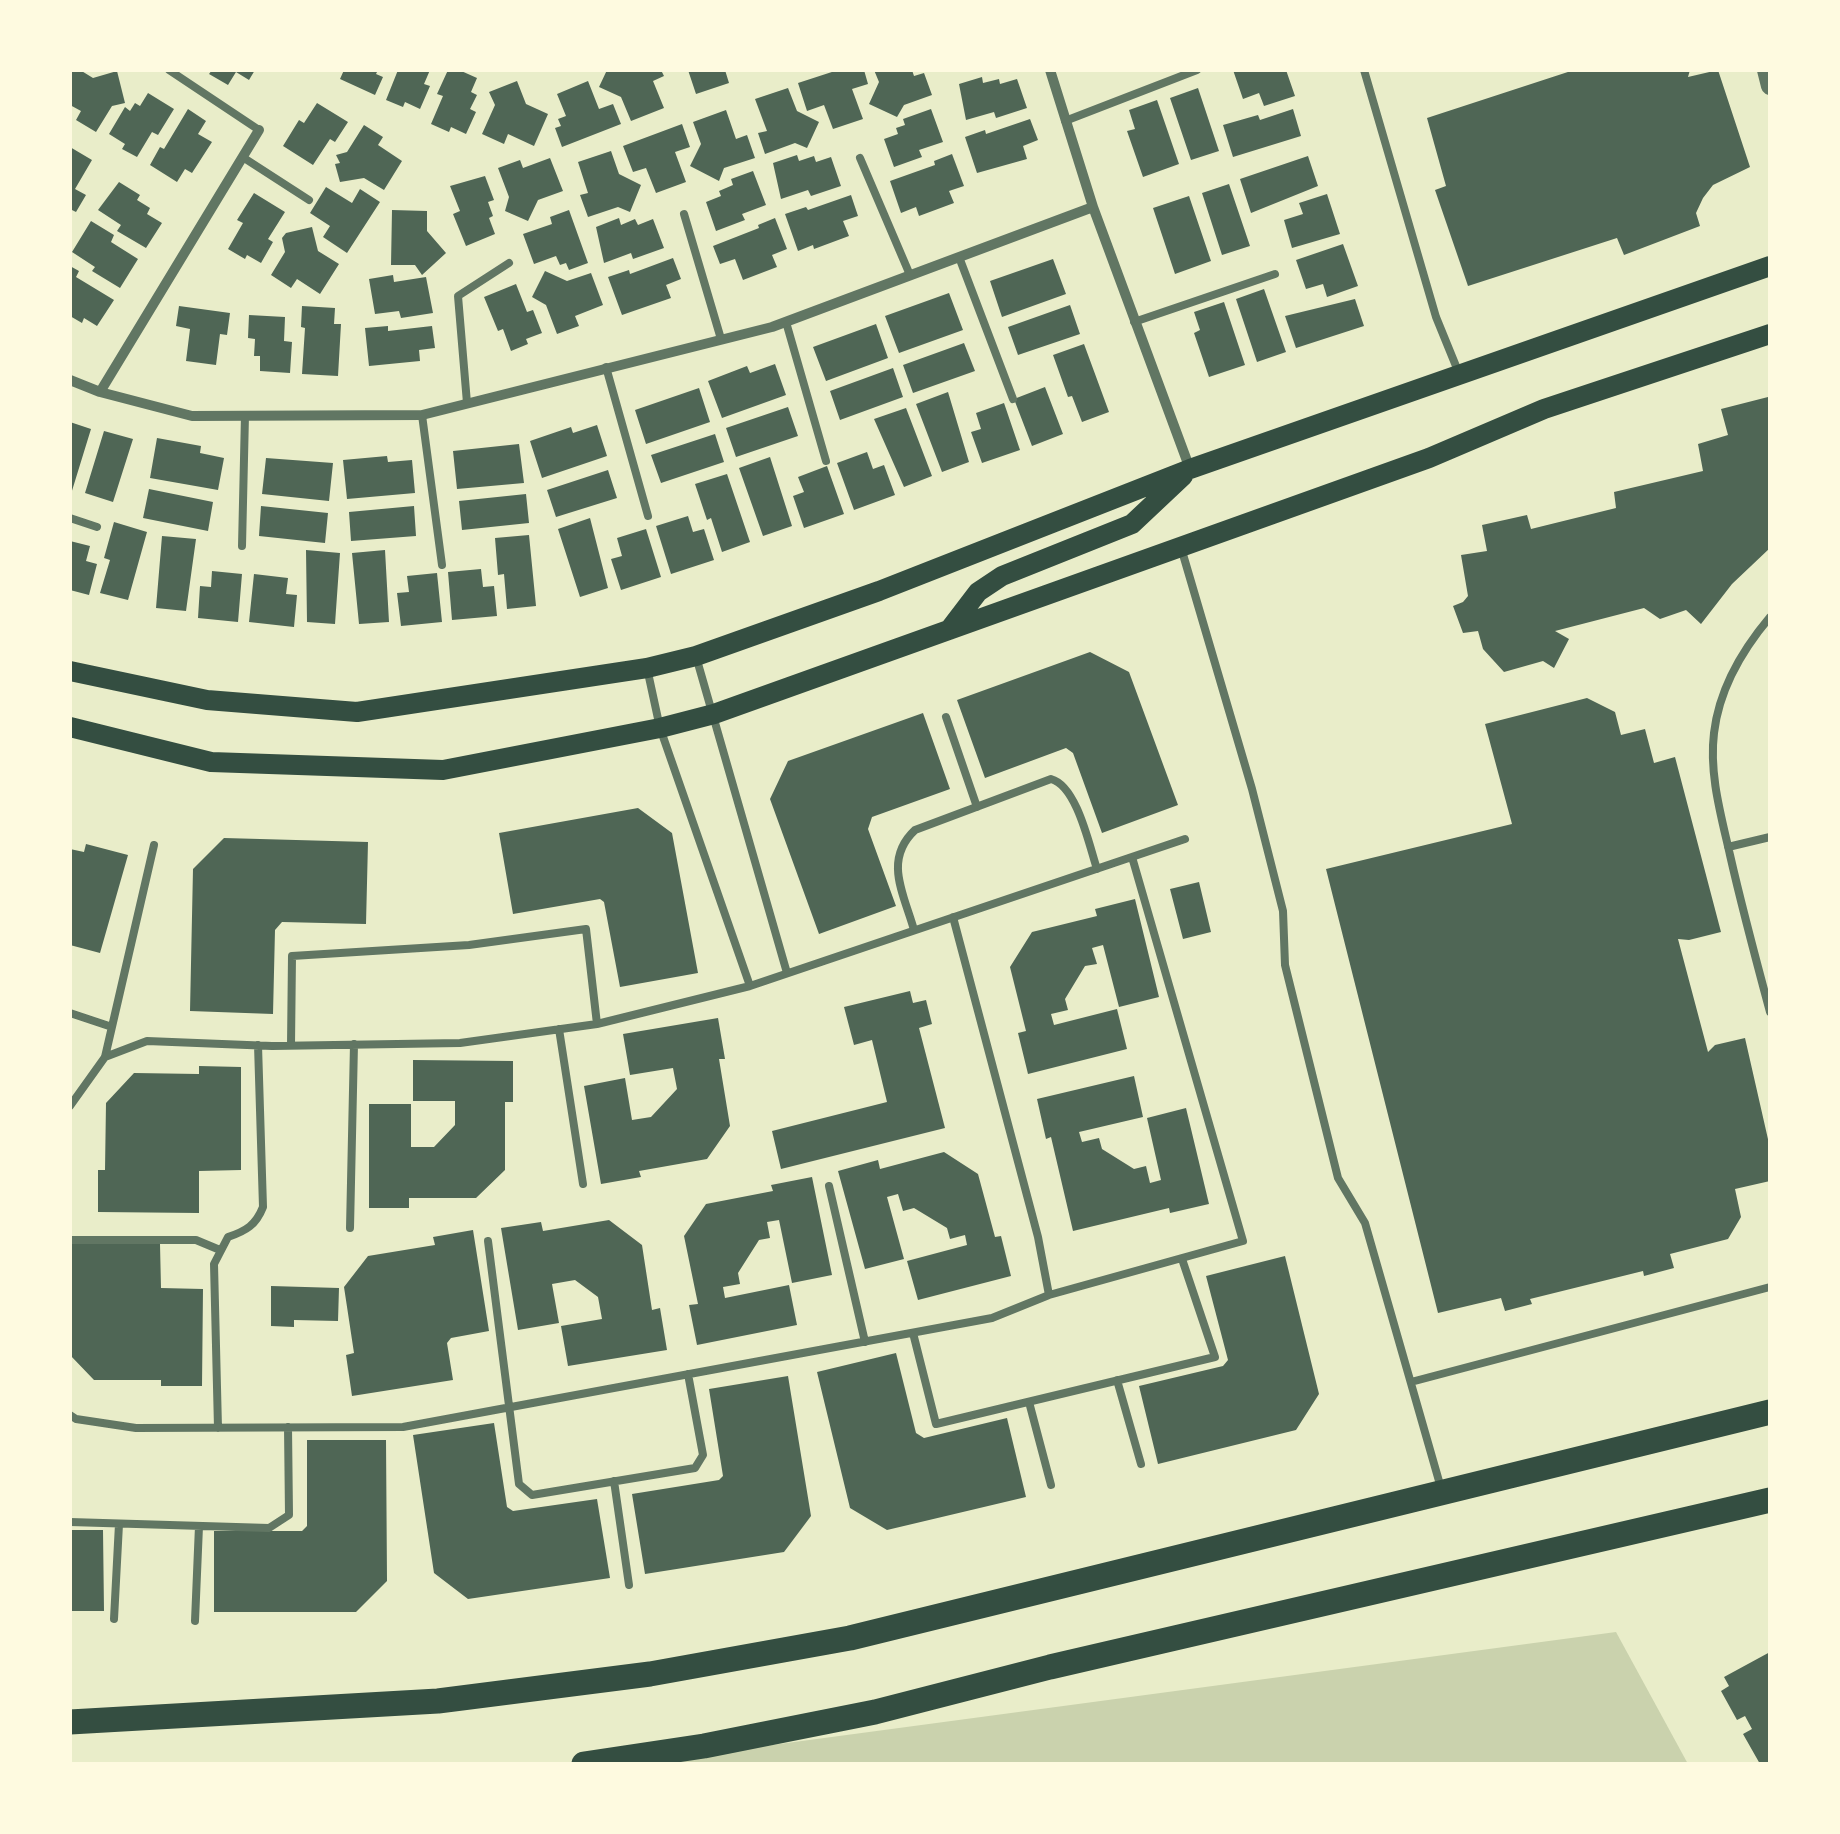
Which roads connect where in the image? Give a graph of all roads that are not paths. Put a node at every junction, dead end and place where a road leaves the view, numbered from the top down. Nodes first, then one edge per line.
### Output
1 (169, 70) edge
2 (1050, 70) edge
3 (1197, 70) edge
4 (1364, 70) edge
5 (1766, 70) edge
6 (1770, 86) edge
7 (1065, 120) junction
8 (259, 130) joint
9 (244, 158) junction
10 (860, 158) dead end
11 (309, 200) dead end
12 (1093, 207) junction
13 (684, 214) dead end
14 (959, 257) junction
15 (509, 263) dead end
16 (1770, 266) edge
17 (1275, 274) dead end
18 (910, 275) junction
19 (786, 322) junction
20 (1134, 322) junction
21 (1770, 334) edge
22 (721, 339) junction
23 (606, 367) junction
24 (1460, 376) junction
25 (70, 380) edge
26 (100, 392) junction
27 (1013, 399) dead end
28 (467, 403) junction
29 (245, 415) junction
30 (422, 415) junction
31 (826, 462) dead end
32 (1190, 469) junction
33 (648, 516) dead end
34 (70, 518) edge
35 (97, 528) dead end
36 (1180, 545) junction
37 (242, 546) dead end
38 (442, 565) dead end
39 (1770, 616) edge
40 (948, 631) junction
41 (696, 656) junction
42 (646, 668) junction
43 (70, 671) edge
44 (714, 714) junction
45 (946, 717) dead end
46 (70, 726) edge
47 (660, 728) junction
48 (978, 806) junction
49 (1770, 837) edge
50 (1186, 839) dead end
51 (154, 845) dead end
52 (1728, 847) junction
53 (1132, 857) junction
54 (1098, 869) junction
55 (954, 917) junction
56 (914, 930) junction
57 (788, 973) junction
58 (750, 986) junction
59 (1770, 1012) edge
60 (70, 1013) edge
61 (597, 1024) junction
62 (112, 1027) junction
63 (559, 1029) junction
64 (354, 1044) junction
65 (258, 1045) junction
66 (291, 1045) junction
67 (106, 1057) junction
68 (70, 1106) edge
69 (583, 1184) dead end
70 (829, 1186) dead end
71 (350, 1228) dead end
72 (70, 1240) edge
73 (488, 1241) dead end
74 (220, 1250) junction
75 (1182, 1259) junction
76 (1770, 1288) edge
77 (1048, 1295) junction
78 (913, 1333) junction
79 (865, 1342) junction
80 (688, 1374) junction
81 (1117, 1380) junction
82 (1411, 1382) junction
83 (1028, 1402) junction
84 (510, 1407) junction
85 (1770, 1412) edge
86 (70, 1415) edge
87 (218, 1428) junction
88 (288, 1428) junction
89 (1141, 1464) dead end
90 (614, 1481) junction
91 (1052, 1485) dead end
92 (1442, 1492) junction
93 (1770, 1500) edge
94 (70, 1522) edge
95 (119, 1524) junction
96 (199, 1526) junction
97 (629, 1585) dead end
98 (114, 1619) dead end
99 (195, 1621) dead end
100 (70, 1722) edge
101 (584, 1764) edge

1 - 8 lane
2 - 7 street
3 - 7 lane
4 - 24 lane
5 - 6 street
7 - 12 street
8 - 9 street
9 - 11 lane
9 - 26 street
10 - 18 lane
12 - 14 street
12 - 20 street
13 - 22 lane
14 - 18 street
14 - 27 lane
15 - 28 lane
16 - 24 main road
17 - 20 lane
18 - 19 street
19 - 22 street
19 - 31 lane
20 - 32 street
21 - 36 main road
22 - 23 street
23 - 28 street
23 - 33 lane
24 - 32 main road
25 - 26 street
26 - 29 street
28 - 30 street
29 - 30 street
29 - 37 lane
30 - 38 lane
32 - 40 main road
32 - 41 main road
34 - 35 lane
36 - 40 main road
36 - 82 lane
39 - 52 lane
40 - 44 main road
41 - 42 main road
41 - 44 lane
42 - 43 main road
42 - 47 lane
44 - 47 main road
44 - 57 lane
45 - 48 lane
46 - 47 main road
47 - 58 lane
48 - 54 lane
48 - 56 lane
49 - 52 lane
50 - 53 lane
51 - 62 lane
52 - 59 lane
53 - 54 lane
53 - 75 lane
54 - 55 lane
55 - 56 lane
55 - 77 lane
56 - 57 lane
57 - 58 lane
58 - 61 lane
60 - 62 lane
61 - 63 lane
61 - 66 lane
62 - 67 lane
63 - 64 lane
63 - 69 lane
64 - 66 lane
64 - 71 lane
65 - 66 lane
65 - 67 lane
65 - 74 lane
67 - 68 lane
70 - 79 lane
72 - 74 lane
73 - 84 lane
74 - 87 lane
75 - 77 lane
75 - 81 lane
76 - 82 lane
77 - 78 lane
78 - 79 lane
78 - 83 lane
79 - 80 lane
80 - 84 lane
80 - 90 lane
81 - 83 lane
81 - 89 lane
82 - 92 lane
83 - 91 lane
84 - 88 lane
84 - 90 lane
85 - 92 main road
86 - 87 lane
87 - 88 lane
88 - 96 lane
90 - 97 lane
92 - 100 main road
93 - 101 main road
94 - 95 lane
95 - 96 lane
95 - 98 lane
96 - 99 lane

